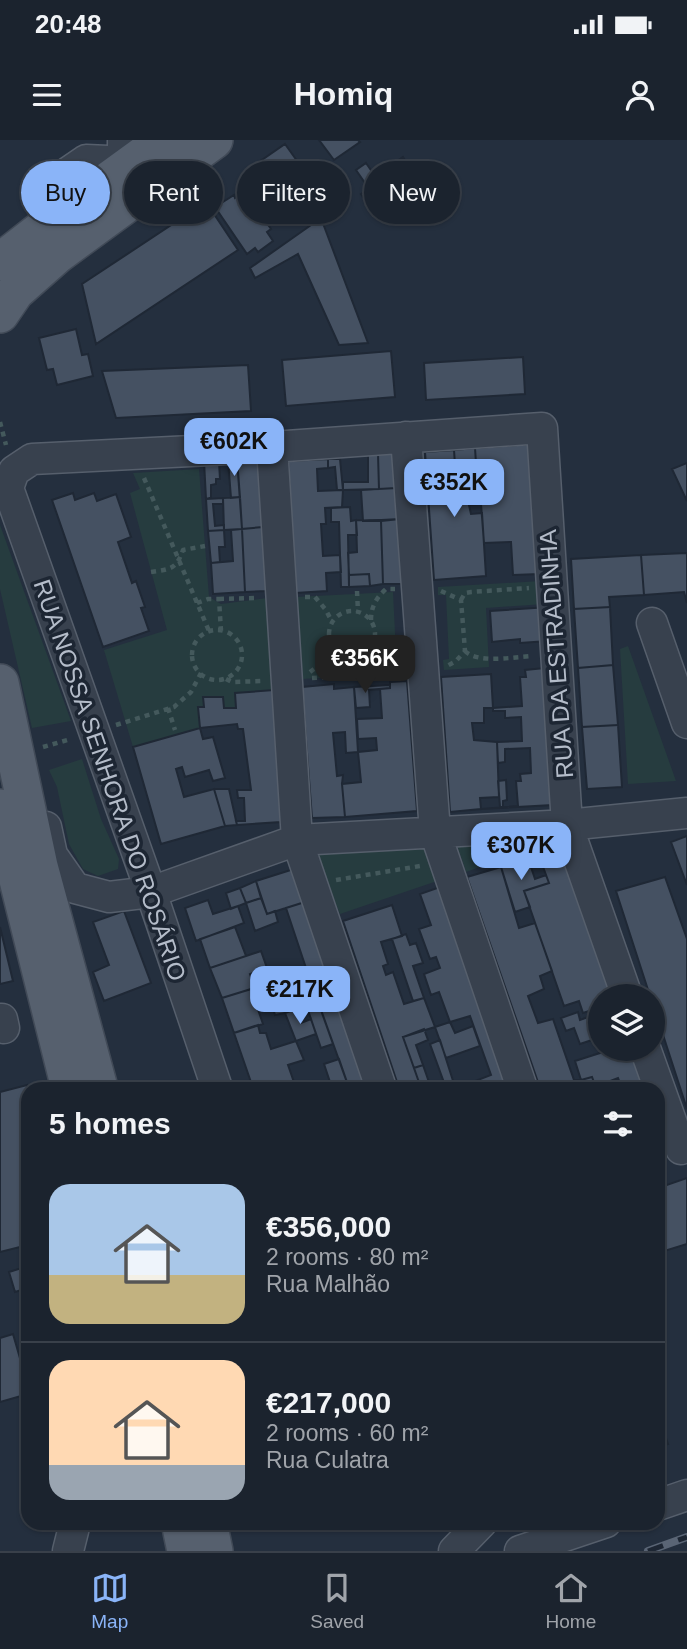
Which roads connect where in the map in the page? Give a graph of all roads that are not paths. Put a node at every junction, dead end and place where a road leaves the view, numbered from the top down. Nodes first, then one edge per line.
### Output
1 (164, 140) edge
2 (214, 140) edge
3 (123, 148) edge
4 (85, 161) edge
5 (110, 174) edge
6 (38, 224) edge
7 (0, 262) edge
8 (0, 314) edge
9 (406, 438) junction
10 (272, 446) junction
11 (9, 452) edge
12 (652, 623) dead end
13 (0, 683) edge
14 (687, 723) edge
15 (30, 760) junction
16 (0, 808) edge
17 (687, 813) edge
18 (567, 825) junction
19 (435, 832) junction
20 (297, 840) junction
21 (7, 873) edge
22 (150, 892) junction
23 (623, 984) edge
24 (649, 1061) edge
25 (67, 1082) edge
26 (97, 1082) edge
27 (215, 1082) edge
28 (379, 1082) edge
29 (520, 1082) edge
30 (655, 1082) edge
31 (665, 1117) edge
32 (675, 1151) edge
33 (687, 1495) edge
34 (665, 1503) edge
35 (52, 1530) edge
36 (74, 1530) edge
37 (187, 1530) edge
38 (474, 1530) edge
39 (561, 1530) edge
40 (534, 1535) edge
41 (48, 1551) edge
42 (68, 1551) edge
43 (214, 1551) edge
44 (454, 1551) edge

1 - 5 main road
2 - 8 main road
3 - 4 street
6 - 7 main road
9 - 10 street
9 - 18 street, RUA DA ESTRADINHA
9 - 19 street
10 - 11 street
10 - 20 street
11 - 22 street, RUA NOSSA SENHORA DO ROSÁRIO
12 - 14 street
13 - 15 main road
15 - 22 street
15 - 26 main road
16 - 21 main road
17 - 18 street
18 - 19 street
18 - 23 street, RUA DA ESTRADINHA
19 - 20 street
19 - 29 street
20 - 22 street
20 - 28 street
21 - 25 main road
22 - 27 street, RUA NOSSA SENHORA DO ROSÁRIO
24 - 30 street
31 - 32 street
33 - 34 street
35 - 41 street
36 - 42 street
37 - 43 main road
38 - 44 street
39 - 40 street

